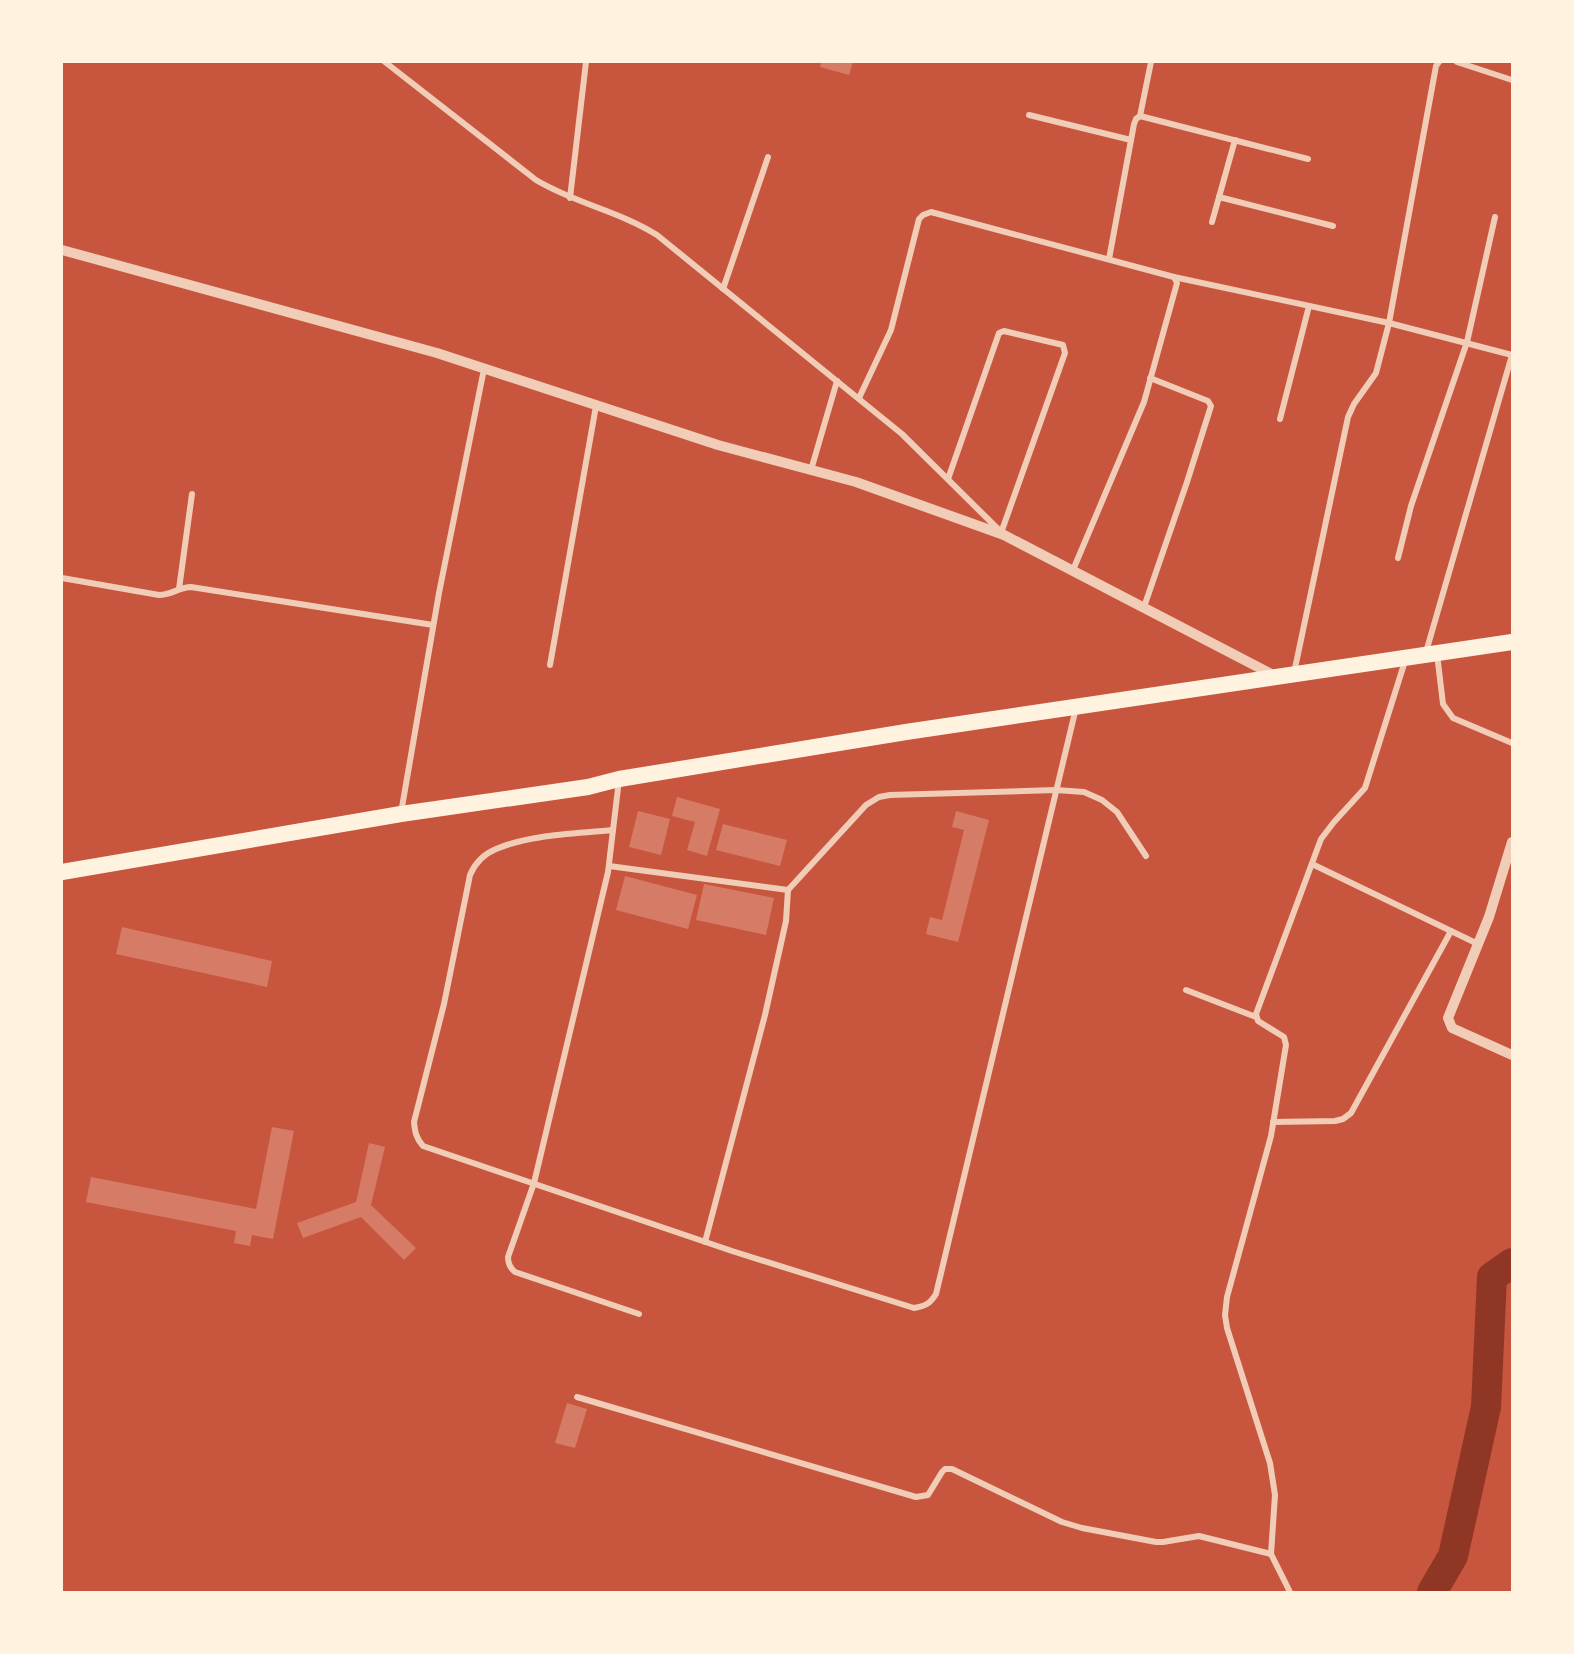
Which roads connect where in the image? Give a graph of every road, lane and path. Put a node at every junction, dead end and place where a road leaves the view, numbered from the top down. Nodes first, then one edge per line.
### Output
1 (385, 62) edge
2 (586, 62) edge
3 (1151, 62) edge
4 (1439, 62) edge
5 (1457, 62) edge
6 (1512, 80) edge
7 (1029, 115) dead end
8 (1140, 116) junction
9 (1131, 140) junction
10 (1235, 140) junction
11 (768, 157) dead end
12 (1308, 159) dead end
13 (1219, 197) junction
14 (570, 198) junction
15 (1495, 217) dead end
16 (1212, 222) dead end
17 (1333, 226) dead end
18 (62, 250) edge
19 (1109, 259) junction
20 (1174, 277) junction
21 (723, 289) junction
22 (1309, 306) junction
23 (1389, 323) junction
24 (1467, 342) junction
25 (484, 369) junction
26 (1150, 378) junction
27 (837, 381) junction
28 (859, 398) junction
29 (597, 406) junction
30 (1280, 419) dead end
31 (811, 470) junction
32 (948, 479) junction
33 (192, 494) dead end
34 (1002, 534) junction
35 (1398, 558) dead end
36 (1073, 570) junction
37 (62, 578) edge
38 (179, 589) junction
39 (1144, 608) junction
40 (434, 625) junction
41 (1512, 642) edge
42 (1431, 654) junction
43 (1406, 658) junction
44 (550, 665) dead end
45 (1294, 674) junction
46 (1275, 676) junction
47 (1076, 706) junction
48 (1512, 743) edge
49 (619, 779) junction
50 (1056, 790) junction
51 (401, 813) junction
52 (613, 830) junction
53 (1512, 842) edge
54 (1146, 856) dead end
55 (1312, 864) junction
56 (609, 866) junction
57 (62, 872) edge
58 (788, 890) junction
59 (1451, 931) junction
60 (1478, 944) junction
61 (1186, 990) dead end
62 (1256, 1017) junction
63 (1512, 1055) edge
64 (1273, 1122) junction
65 (534, 1183) junction
66 (705, 1242) junction
67 (639, 1314) dead end
68 (577, 1397) dead end
69 (1271, 1554) junction
70 (1290, 1593) edge

1 - 14 street
2 - 14 street
3 - 8 street
4 - 23 street
5 - 6 street
7 - 9 street
8 - 9 street
8 - 10 street
9 - 19 street
10 - 12 street
10 - 13 street
11 - 21 street
13 - 16 street
13 - 17 street
14 - 21 street
15 - 24 street
18 - 25 street
19 - 20 street
19 - 28 street
20 - 22 street
20 - 26 street
21 - 27 street
22 - 23 street
22 - 30 street
23 - 24 street
23 - 45 street
24 - 35 street
24 - 42 street
25 - 29 street
25 - 40 street
26 - 36 street
26 - 39 street
27 - 28 street
27 - 31 street
28 - 32 street
29 - 31 street
29 - 44 street
31 - 34 street
32 - 34 street
32 - 34 street
33 - 38 street
34 - 36 street
36 - 39 street
37 - 38 street
38 - 40 street
39 - 46 street
40 - 51 street
41 - 42 highway
42 - 43 highway
42 - 48 street
43 - 45 highway
43 - 55 street
45 - 46 highway
46 - 47 highway
47 - 49 highway
47 - 50 street
49 - 51 highway
49 - 52 street
50 - 54 street
50 - 58 street
50 - 66 street
51 - 57 highway
52 - 56 street
52 - 65 street
53 - 60 street
55 - 59 street
55 - 62 street
56 - 58 street
56 - 65 street
58 - 66 street
59 - 60 street
59 - 64 street
60 - 63 street
61 - 62 street
62 - 64 street
64 - 69 street
65 - 66 street
65 - 67 street
68 - 69 street
69 - 70 street

